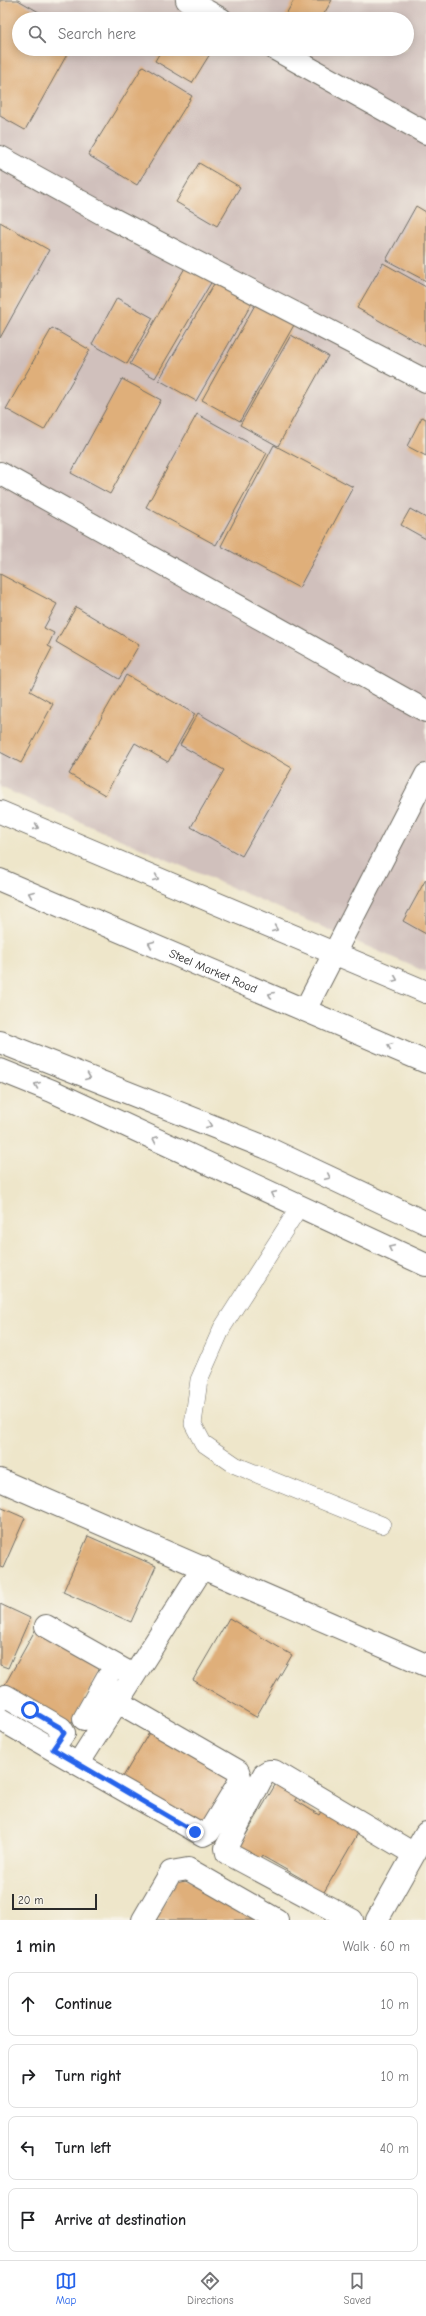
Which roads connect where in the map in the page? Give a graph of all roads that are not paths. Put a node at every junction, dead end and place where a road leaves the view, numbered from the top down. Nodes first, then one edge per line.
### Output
1 (187, 0) edge
2 (208, 12) edge
3 (288, 56) edge
4 (426, 133) edge
5 (0, 157) edge
6 (426, 381) edge
7 (0, 473) edge
8 (426, 711) edge
9 (426, 774) edge
10 (0, 812) edge
11 (0, 880) edge
12 (333, 953) junction
13 (426, 992) edge
14 (305, 1010) junction
15 (0, 1042) edge
16 (426, 1062) edge
17 (0, 1070) edge
18 (300, 1206) junction
19 (426, 1223) edge
20 (426, 1265) edge
21 (0, 1480) edge
22 (382, 1525) dead end
23 (202, 1567) junction
24 (46, 1626) dead end
25 (114, 1664) junction
26 (426, 1666) edge
27 (133, 1675) junction
28 (0, 1700) edge
29 (100, 1706) junction
30 (30, 1710) junction
31 (0, 1719) edge
32 (19, 1730) junction
33 (53, 1749) junction
34 (78, 1764) junction
35 (426, 1833) edge
36 (414, 1854) junction
37 (143, 1920) edge
38 (277, 1920) edge
39 (352, 1920) edge
40 (377, 1920) edge

1 - 2 main road
3 - 4 main road
5 - 6 main road
7 - 8 main road
9 - 12 main road
10 -> 12 main road
14 -> 11 main road, Steel Market Road
12 -> 13 main road
12 - 14 main road
16 -> 14 main road, Steel Market Road
15 -> 19 main road
18 -> 17 main road
20 -> 18 main road
18 - 22 lane
21 - 23 main road
23 - 26 main road
23 - 27 main road
24 - 25 main road
25 - 27 main road
25 - 29 main road
27 - 29 main road
28 - 30 main road
29 - 34 main road
29 - 34 main road
30 - 32 main road
30 - 33 main road
31 - 32 main road
32 - 33 main road
33 - 34 main road
35 - 36 main road
36 - 39 main road
36 - 40 main road
37 - 38 main road

